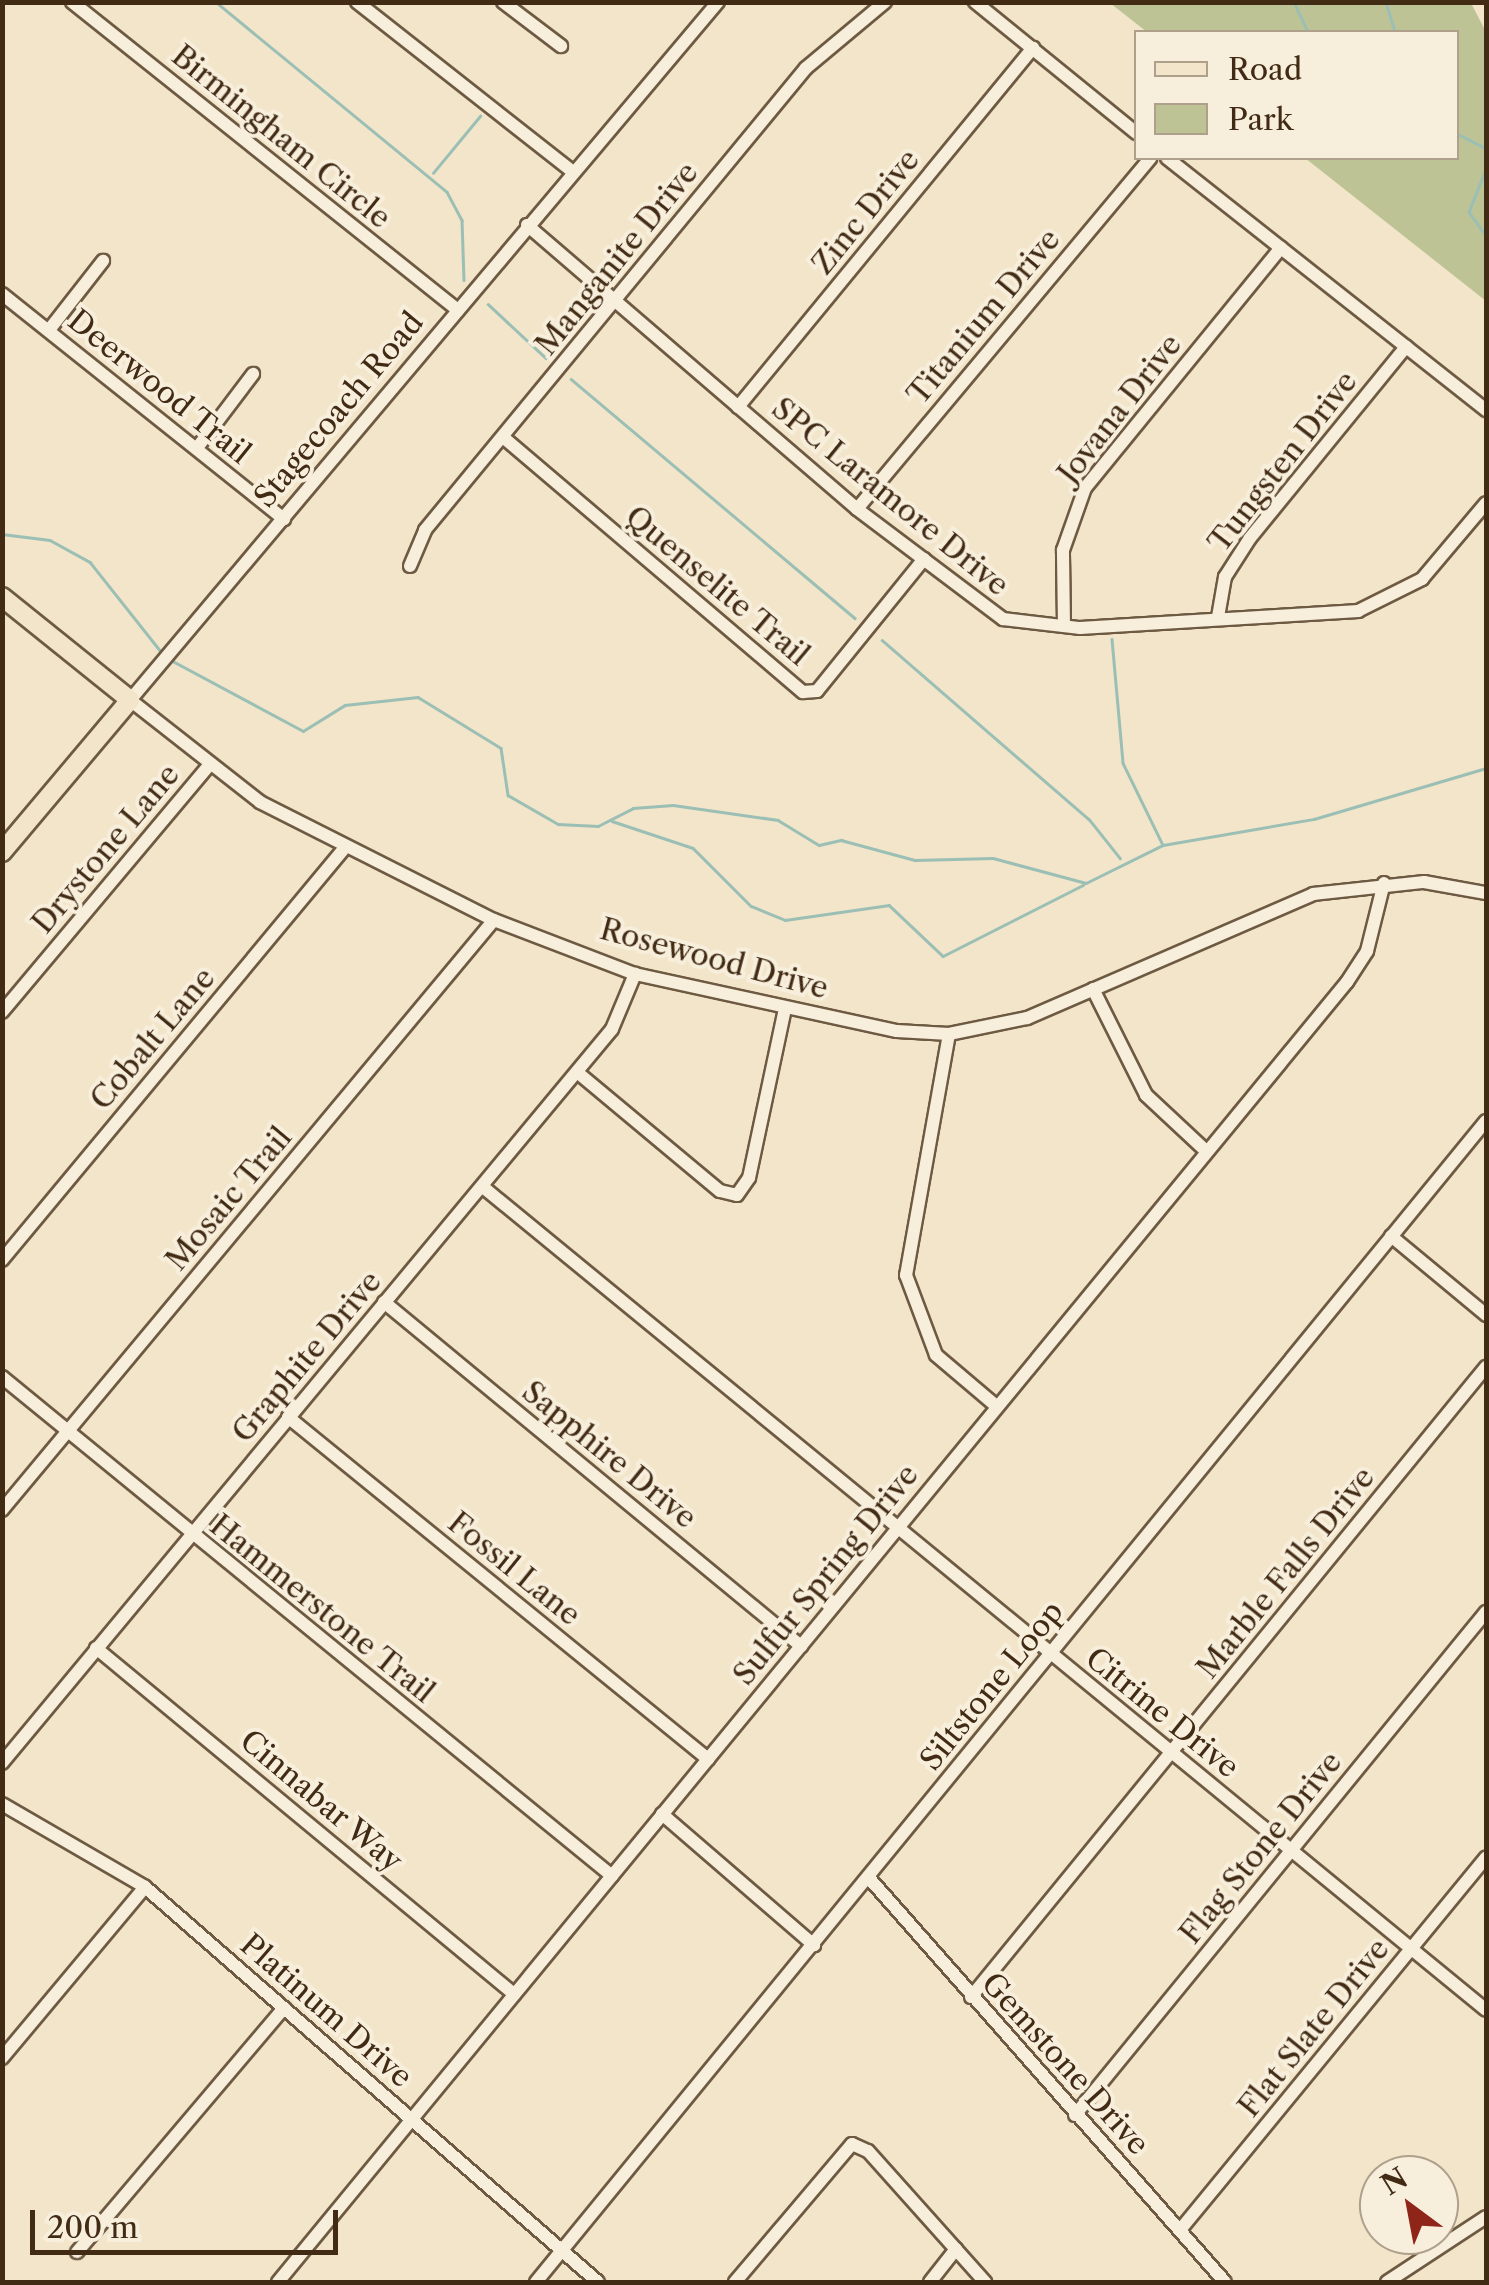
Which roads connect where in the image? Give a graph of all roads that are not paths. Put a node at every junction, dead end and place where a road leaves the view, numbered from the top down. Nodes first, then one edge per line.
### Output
1 (72, 2) edge
2 (356, 2) edge
3 (502, 2) edge
4 (718, 2) edge
5 (885, 2) edge
6 (975, 2) edge
7 (561, 46) dead end
8 (1033, 48) junction
9 (1134, 131) edge
10 (1148, 160) edge
11 (1169, 160) edge
12 (572, 171) junction
13 (527, 225) junction
14 (1281, 248) junction
15 (103, 261) dead end
16 (2, 294) edge
17 (615, 302) junction
18 (458, 310) junction
19 (48, 330) junction
20 (1406, 347) junction
21 (253, 374) dead end
22 (738, 407) junction
23 (1486, 410) edge
24 (503, 437) junction
25 (197, 448) junction
26 (1486, 503) edge
27 (857, 509) junction
28 (284, 519) junction
29 (924, 560) junction
30 (410, 566) dead end
31 (2, 596) edge
32 (1218, 618) junction
33 (1064, 626) junction
34 (130, 700) junction
35 (210, 764) junction
36 (343, 850) junction
37 (2, 852) edge
38 (1384, 883) junction
39 (1486, 893) edge
40 (494, 920) junction
41 (634, 974) junction
42 (1094, 989) junction
43 (785, 1009) junction
44 (2, 1012) edge
45 (949, 1034) junction
46 (577, 1072) junction
47 (1486, 1121) edge
48 (1205, 1150) junction
49 (482, 1187) junction
50 (1391, 1236) junction
51 (2, 1260) edge
52 (384, 1302) junction
53 (1486, 1314) edge
54 (1486, 1367) edge
55 (2, 1378) edge
56 (995, 1405) junction
57 (288, 1417) junction
58 (68, 1432) junction
59 (2, 1510) edge
60 (896, 1528) junction
61 (191, 1535) junction
62 (1486, 1612) edge
63 (802, 1646) junction
64 (96, 1648) junction
65 (1050, 1654) junction
66 (1172, 1752) junction
67 (708, 1759) junction
68 (2, 1763) edge
69 (2, 1804) edge
70 (662, 1814) junction
71 (1291, 1850) junction
72 (1486, 1857) edge
73 (612, 1876) junction
74 (869, 1878) junction
75 (145, 1887) junction
76 (814, 1945) junction
77 (1410, 1950) junction
78 (514, 1994) junction
79 (971, 1996) junction
80 (284, 2008) junction
81 (1486, 2010) edge
82 (2, 2058) edge
83 (1075, 2115) junction
84 (412, 2117) junction
85 (1486, 2216) edge
86 (1180, 2230) junction
87 (956, 2249) junction
88 (78, 2252) dead end
89 (562, 2252) junction
90 (278, 2282) edge
91 (536, 2282) edge
92 (598, 2282) edge
93 (735, 2282) edge
94 (930, 2282) edge
95 (986, 2282) edge
96 (1225, 2282) edge
97 (1386, 2282) edge

1 - 18 street, Birmingham Circle
2 - 12 street
3 - 7 street
4 - 12 street, Stagecoach Road
5 - 17 street, Manganite Drive
6 - 8 street
8 - 9 street
8 - 22 street, Zinc Drive
10 - 27 street, Titanium Drive
11 - 14 street
12 - 13 street, Stagecoach Road
13 - 17 street, SPC Laramore Drive
13 - 18 street, Stagecoach Road
14 - 20 street
14 - 33 street, Jovana Drive
15 - 19 street
16 - 19 street, Deerwood Trail
17 - 22 street, SPC Laramore Drive
17 - 24 street, Manganite Drive
18 - 28 street, Stagecoach Road
19 - 25 street, Deerwood Trail
20 - 23 street
20 - 32 street, Tungsten Drive
21 - 25 street
22 - 27 street, SPC Laramore Drive
24 - 29 street, Quenselite Trail
24 - 30 street, Manganite Drive
25 - 28 street, Deerwood Trail
26 - 32 street, SPC Laramore Drive
27 - 29 street, SPC Laramore Drive
28 - 34 street, Stagecoach Road
29 - 33 street, SPC Laramore Drive
31 - 34 main road, Rosewood Drive
32 - 33 street, SPC Laramore Drive
34 - 35 street, Rosewood Drive
34 - 37 main road, Stagecoach Road
35 - 36 street, Rosewood Drive
35 - 44 street, Drystone Lane
36 - 40 street, Rosewood Drive
36 - 51 street, Cobalt Lane
38 - 39 street, Rosewood Drive
38 - 42 street, Rosewood Drive
38 - 48 street, Sulfur Spring Drive
40 - 41 street, Rosewood Drive
40 - 58 street, Mosaic Trail
41 - 43 street, Rosewood Drive
41 - 46 street, Graphite Drive
42 - 45 street, Rosewood Drive
42 - 48 street
43 - 45 street, Rosewood Drive
43 - 46 street
45 - 56 street
46 - 49 street, Graphite Drive
47 - 50 street, Siltstone Loop
48 - 56 street, Sulfur Spring Drive
49 - 52 street, Graphite Drive
49 - 60 street, Citrine Drive
50 - 53 street
50 - 65 street, Siltstone Loop
52 - 57 street, Graphite Drive
52 - 63 street, Sapphire Drive
54 - 66 street, Marble Falls Drive
55 - 58 street, Hammerstone Trail
56 - 60 street, Sulfur Spring Drive
57 - 61 street, Graphite Drive
57 - 67 street, Fossil Lane
58 - 59 street, Mosaic Trail
58 - 61 street, Hammerstone Trail
60 - 63 street, Sulfur Spring Drive
60 - 65 street, Citrine Drive
61 - 64 street, Graphite Drive
61 - 73 street, Hammerstone Trail
62 - 71 street, Flag Stone Drive
63 - 67 street, Sulfur Spring Drive
64 - 68 street, Graphite Drive
64 - 78 street, Cinnabar Way
65 - 66 street, Citrine Drive
65 - 74 street, Siltstone Loop
66 - 71 street, Citrine Drive
66 - 79 street, Marble Falls Drive
67 - 70 street, Sulfur Spring Drive
69 - 75 street, Platinum Drive
70 - 73 street, Sulfur Spring Drive
70 - 76 street
71 - 77 street, Citrine Drive
71 - 83 street, Flag Stone Drive
72 - 77 street, Flat Slate Drive
73 - 78 street, Sulfur Spring Drive
74 - 76 street, Siltstone Loop
74 - 79 street, Gemstone Drive
75 - 80 street, Platinum Drive
75 - 82 street
76 - 89 street, Siltstone Loop
77 - 81 street, Citrine Drive
77 - 86 street, Flat Slate Drive
78 - 84 street, Sulfur Spring Drive
79 - 83 street, Gemstone Drive
80 - 84 street, Platinum Drive
80 - 88 street
83 - 86 street, Gemstone Drive
84 - 89 street, Platinum Drive
84 - 90 street, Sulfur Spring Drive
85 - 97 street
86 - 96 street, Gemstone Drive
87 - 93 street
87 - 94 street
87 - 95 street
89 - 91 street, Siltstone Loop
89 - 92 street, Platinum Drive

